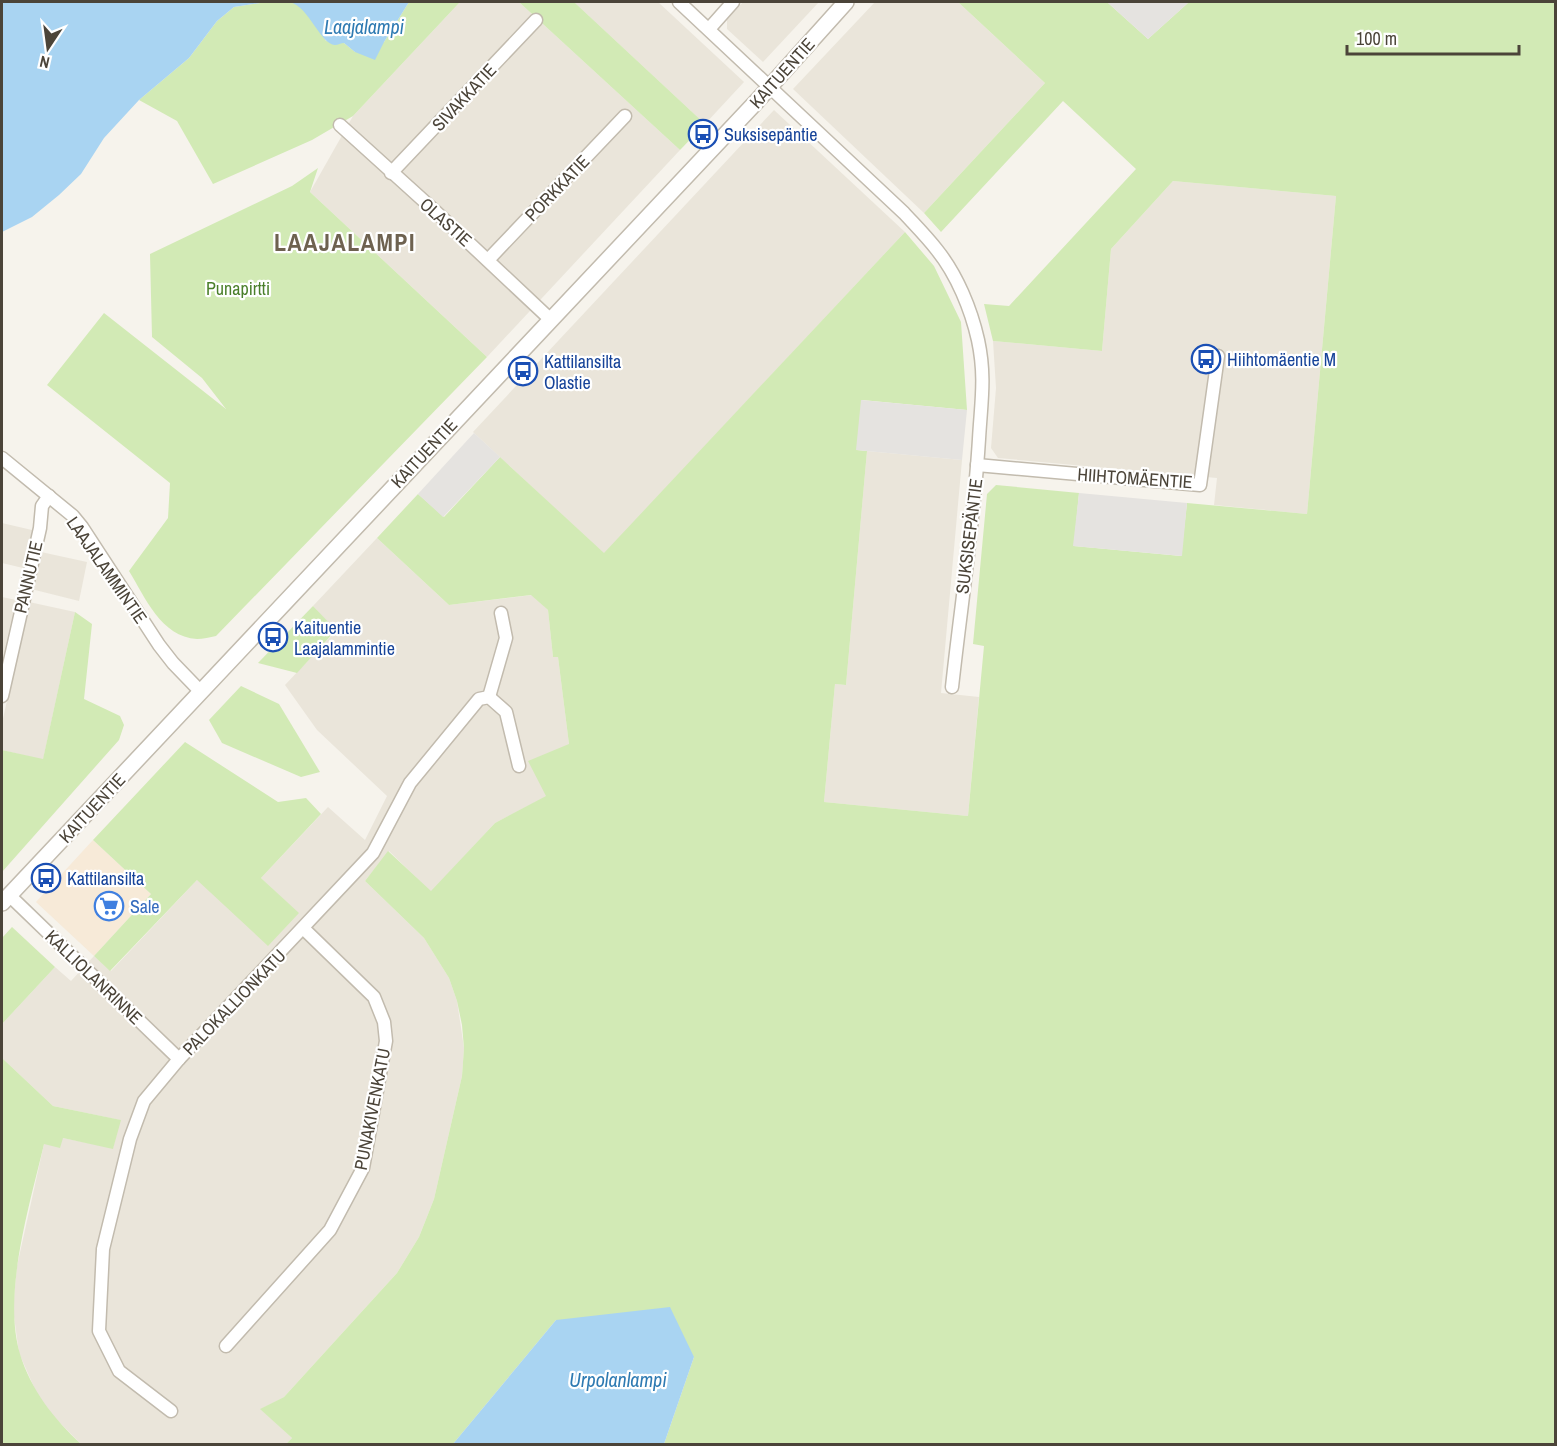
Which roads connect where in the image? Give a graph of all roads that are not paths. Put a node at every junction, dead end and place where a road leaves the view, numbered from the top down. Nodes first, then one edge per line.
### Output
1 (679, 2) edge
2 (733, 2) edge
3 (846, 2) edge
4 (536, 20) dead end
5 (709, 29) junction
6 (769, 88) junction
7 (625, 116) dead end
8 (340, 125) dead end
9 (391, 173) junction
10 (488, 260) junction
11 (551, 320) junction
12 (1218, 356) dead end
13 (2, 458) edge
14 (978, 465) junction
15 (49, 496) junction
16 (501, 613) dead end
17 (952, 687) dead end
18 (201, 692) junction
19 (2, 696) edge
20 (489, 697) junction
21 (519, 766) dead end
22 (5, 899) edge
23 (304, 929) junction
24 (179, 1059) junction
25 (226, 1346) dead end
26 (171, 1412) dead end

1 - 5 street, SUKSISEPÄNTIE
2 - 5 street
3 - 6 street, KAITUENTIE
4 - 9 street, SIVAKKATIE
5 - 6 street, SUKSISEPÄNTIE
6 - 11 street, KAITUENTIE
6 - 14 street, SUKSISEPÄNTIE
7 - 10 street, PORKKATIE
8 - 9 street, OLASTIE
9 - 10 street, OLASTIE
10 - 11 street, OLASTIE
11 - 18 street, KAITUENTIE
12 - 14 street, HIIHTOMÄENTIE
13 - 15 street, LAAJALAMMINTIE
14 - 17 street, SUKSISEPÄNTIE
15 - 18 street, LAAJALAMMINTIE
15 - 19 street, PANNUTIE
16 - 20 street
18 - 22 street, KAITUENTIE
20 - 21 street
20 - 23 street, PALOKALLIONKATU
22 - 24 street, KALLIOLANRINNE
23 - 24 street, PALOKALLIONKATU
23 - 25 street, PUNAKIVENKATU
24 - 26 street, PALOKALLIONKATU

